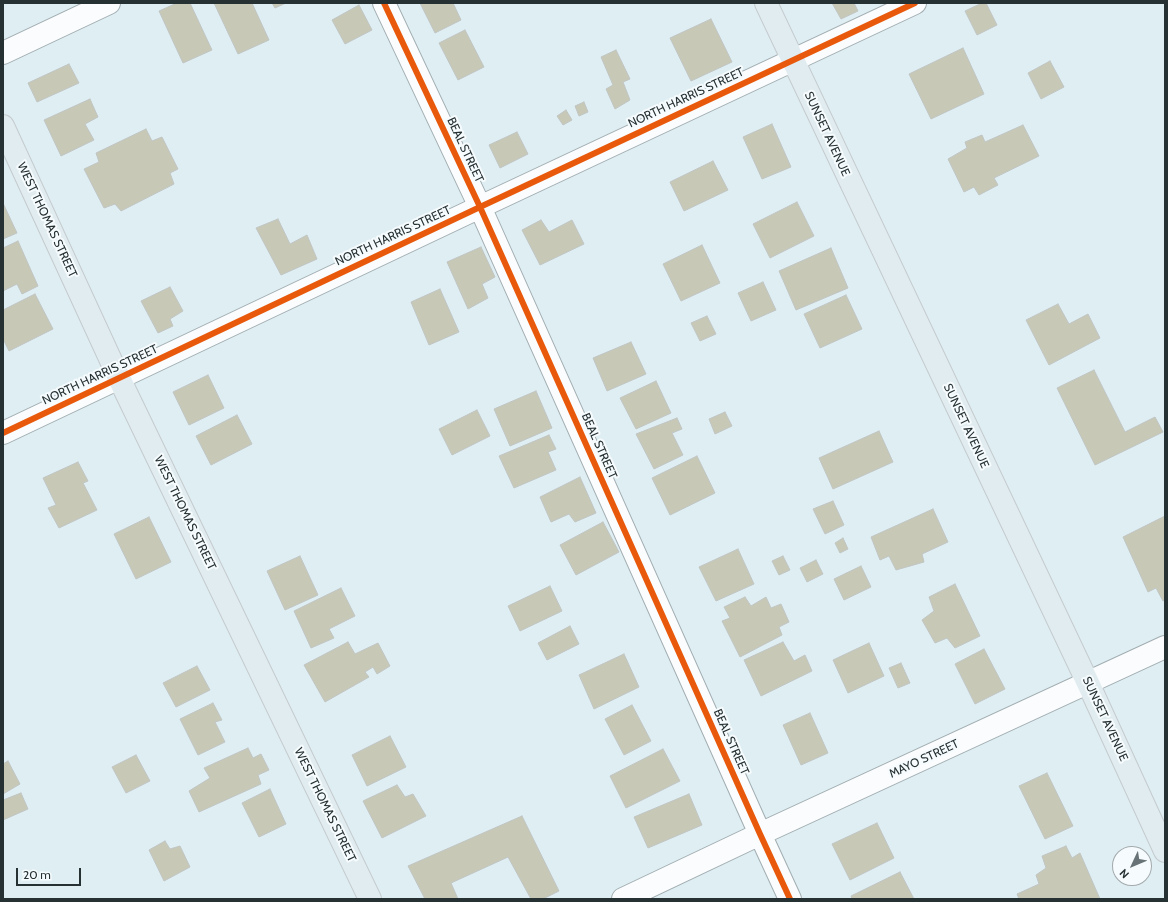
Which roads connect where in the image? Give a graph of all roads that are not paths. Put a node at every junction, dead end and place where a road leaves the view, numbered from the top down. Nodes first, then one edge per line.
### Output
1 (109, 3) edge
2 (384, 3) edge
3 (766, 3) edge
4 (915, 3) edge
5 (3, 53) edge
6 (793, 61) junction
7 (3, 126) edge
8 (480, 207) junction
9 (120, 378) junction
10 (3, 433) edge
11 (1165, 647) edge
12 (1088, 683) junction
13 (760, 834) junction
14 (1165, 850) edge
15 (370, 899) edge
16 (623, 899) edge
17 (790, 899) edge

1 - 5 street
2 - 8 street, BEAL STREET
3 - 6 main road, SUNSET AVENUE
4 - 6 street, NORTH HARRIS STREET
6 - 8 street, NORTH HARRIS STREET
6 - 12 main road, SUNSET AVENUE
7 - 9 main road, WEST THOMAS STREET
8 - 9 street, NORTH HARRIS STREET
8 - 13 street, BEAL STREET
9 - 10 street, NORTH HARRIS STREET
9 - 15 main road, WEST THOMAS STREET
11 - 12 street, MAYO STREET
12 - 13 street, MAYO STREET
12 - 14 main road, SUNSET AVENUE
13 - 16 street, MAYO STREET
13 - 17 street, BEAL STREET

